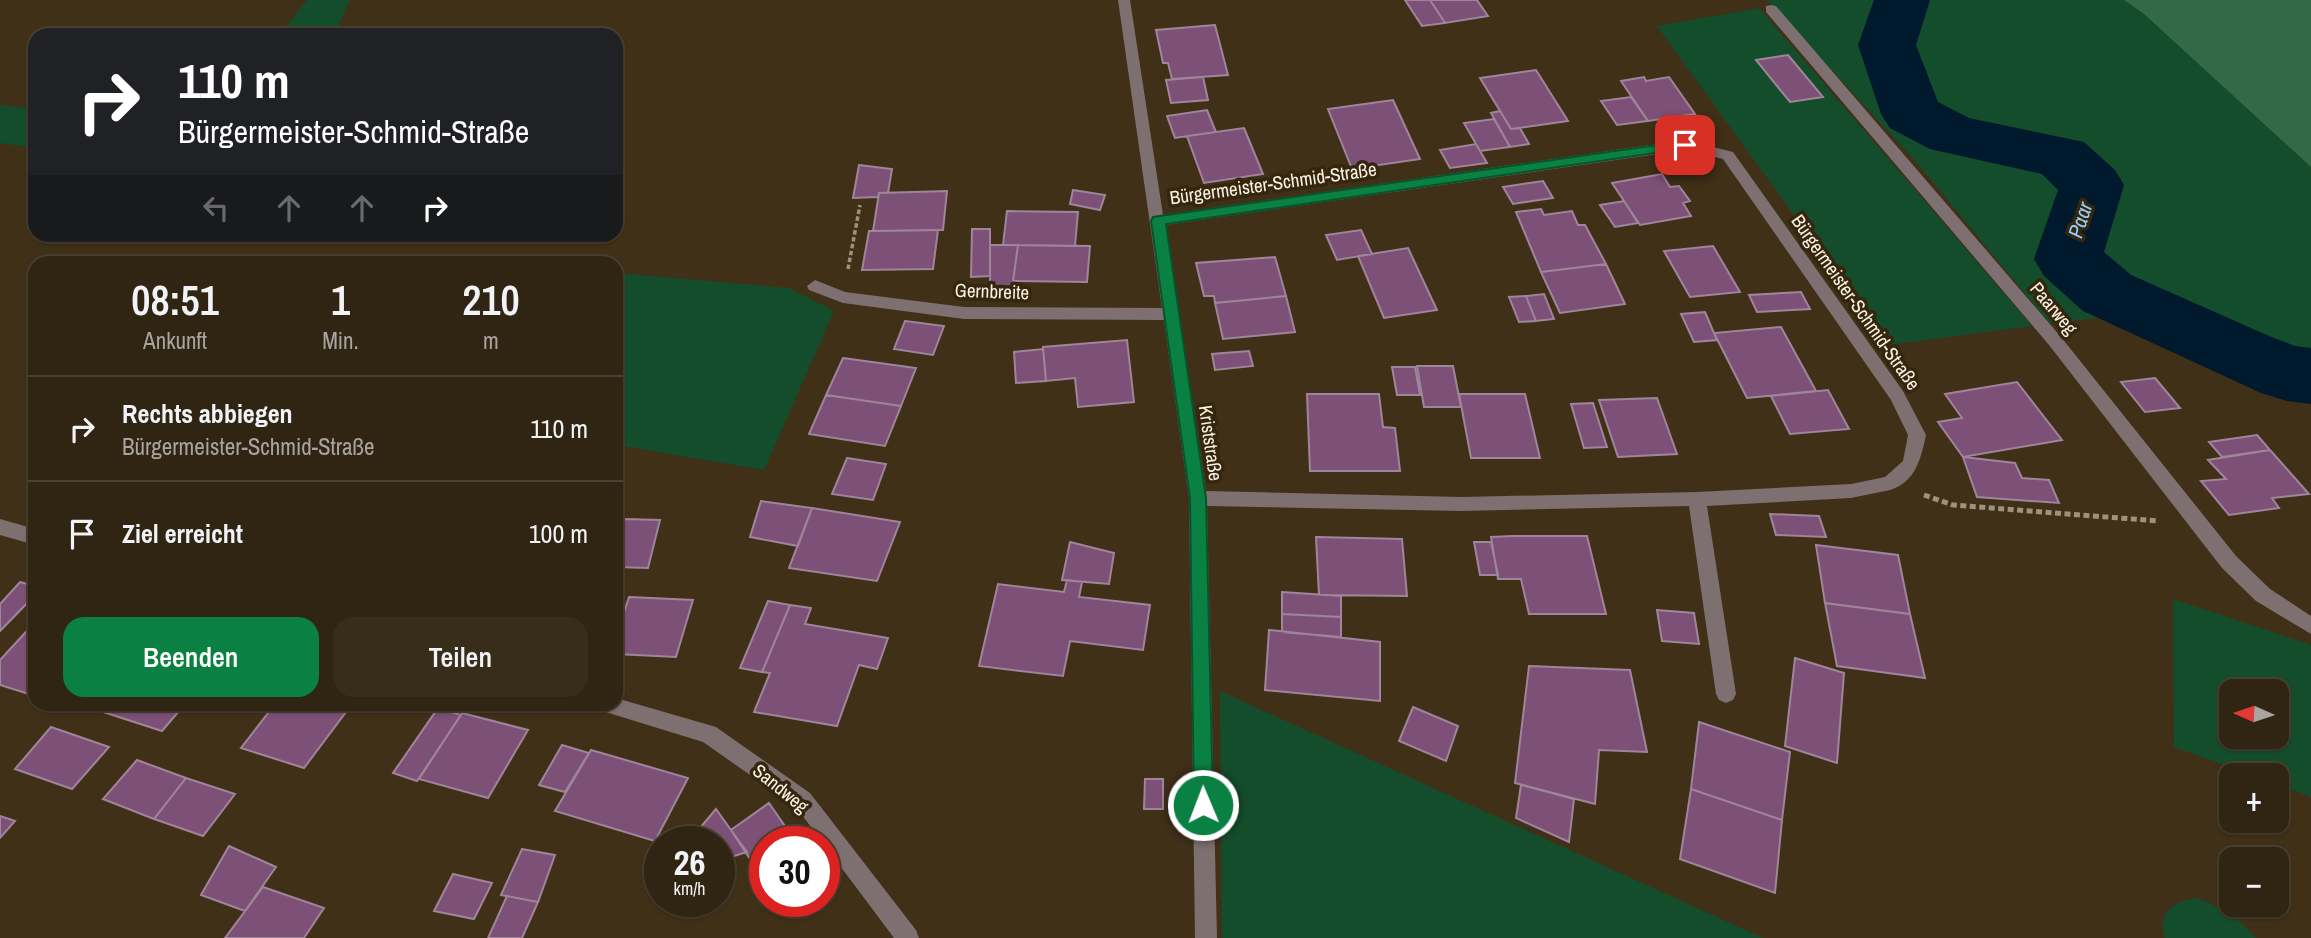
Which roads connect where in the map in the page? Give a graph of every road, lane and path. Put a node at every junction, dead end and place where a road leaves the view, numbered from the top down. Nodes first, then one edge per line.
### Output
1 (1124, 0) edge
2 (1771, 9) dead end
3 (860, 205) dead end
4 (1158, 221) junction
5 (815, 286) dead end
6 (843, 297) junction
7 (1171, 314) junction
8 (1890, 483) junction
9 (1198, 498) junction
10 (1697, 499) junction
11 (2200, 524) junction
12 (0, 527) edge
13 (28, 535) edge
14 (2311, 626) edge
15 (1726, 694) dead end
16 (623, 709) edge
17 (908, 938) edge
18 (1206, 938) edge

1 - 4 street, Kriststraße
2 - 11 street, Paarweg
3 - 6 path
4 - 7 street, Kriststraße
4 - 8 street, Bürgermeister-Schmid-Straße
5 - 6 street, Gernbreite
6 - 7 street, Gernbreite
7 - 9 street, Kriststraße
8 - 10 street
8 - 11 path
9 - 10 street
9 - 18 street, Kriststraße
10 - 15 street
11 - 14 street, Paarweg
12 - 13 street
16 - 17 street, Sandweg

